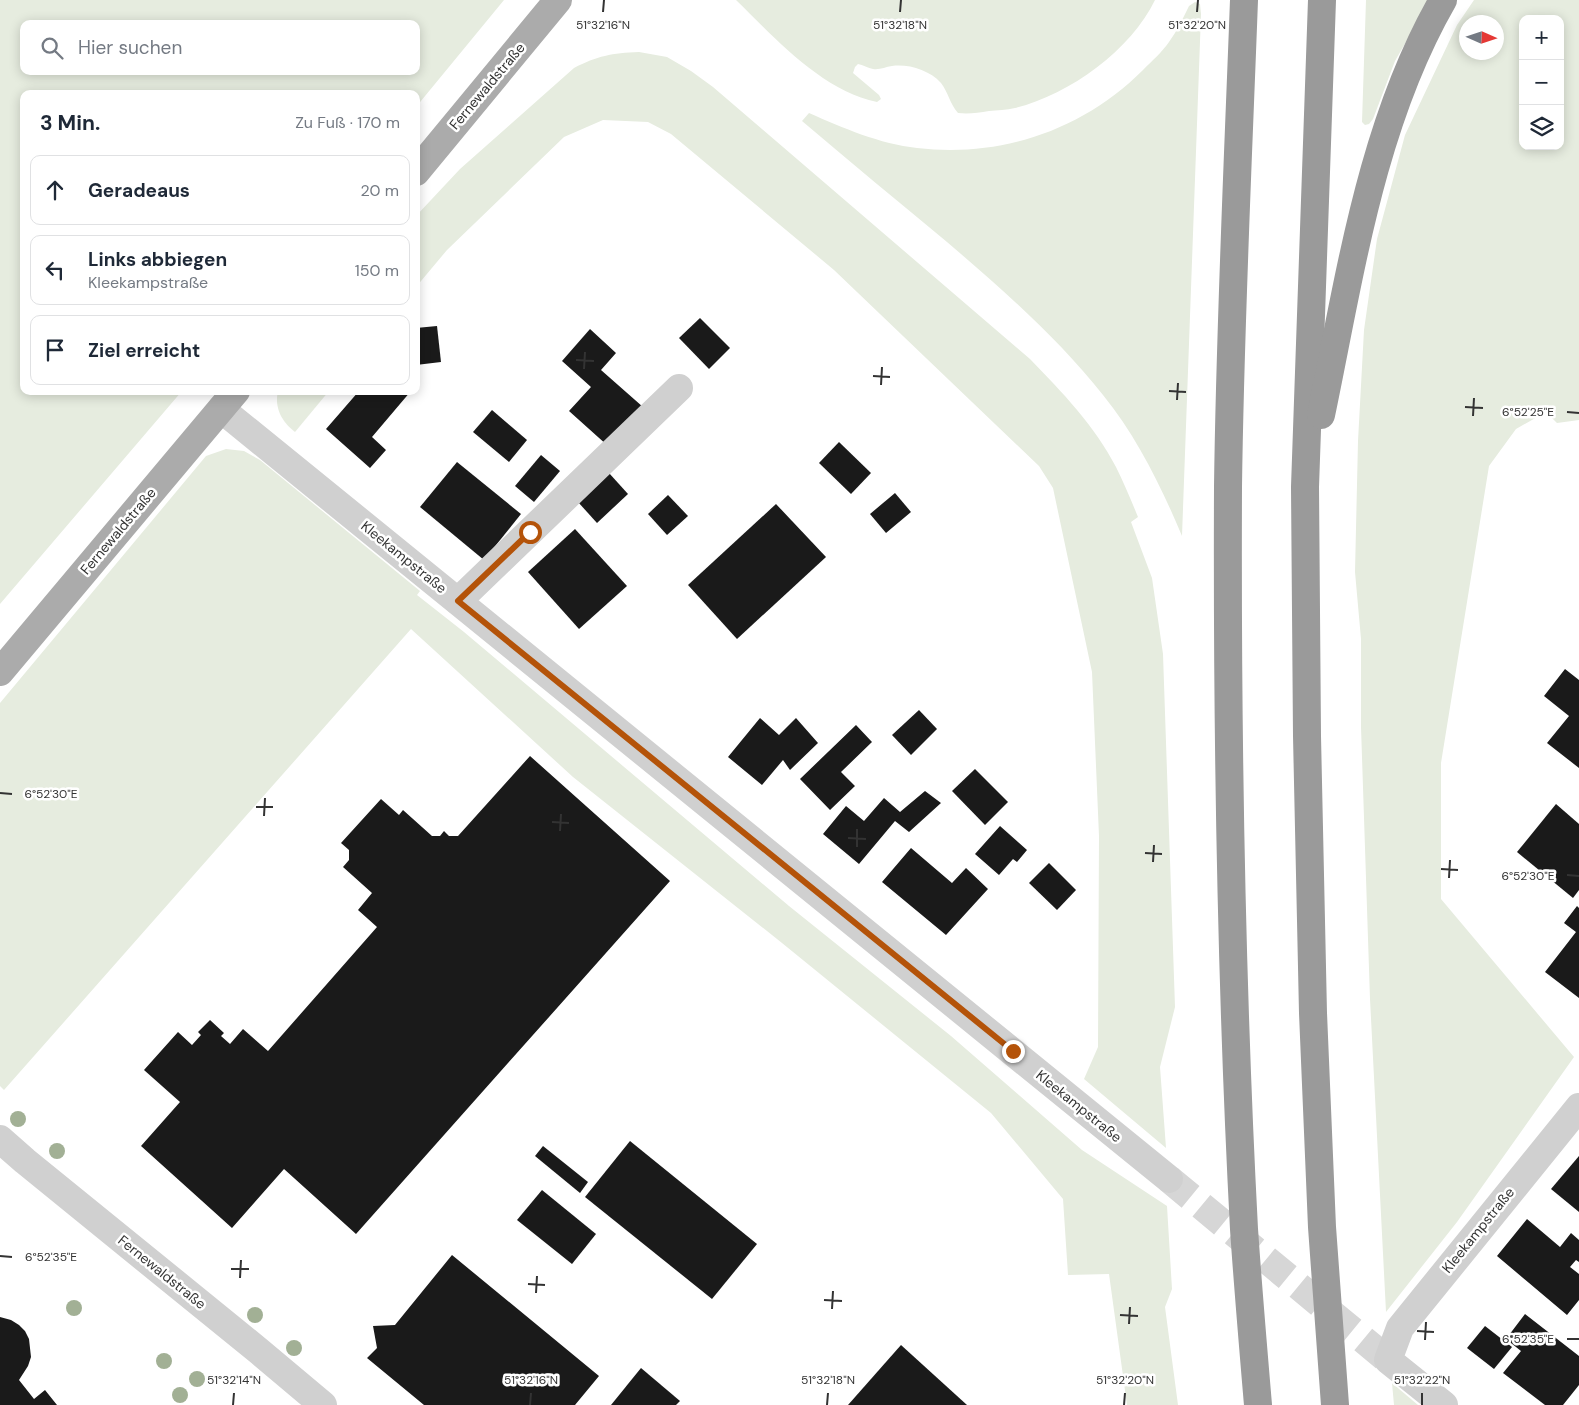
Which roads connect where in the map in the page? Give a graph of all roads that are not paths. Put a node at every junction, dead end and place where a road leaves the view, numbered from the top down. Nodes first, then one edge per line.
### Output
1 (558, 0) edge
2 (1244, 0) edge
3 (1322, 0) edge
4 (1443, 0) edge
5 (420, 167) edge
6 (679, 388) dead end
7 (228, 400) edge
8 (1305, 487) junction
9 (458, 601) junction
10 (0, 672) edge
11 (1579, 1107) edge
12 (0, 1139) edge
13 (1169, 1179) tunnel mouth
14 (323, 1405) edge
15 (1258, 1405) edge
16 (1335, 1405) edge
17 (1444, 1405) edge

1 - 5 main road, Fernewaldstraße
2 - 15 highway
3 - 8 highway
4 - 8 highway
6 - 9 street
7 - 9 street, Kleekampstraße
7 - 10 main road, Fernewaldstraße
8 - 16 highway
9 - 13 street, Kleekampstraße
11 - 17 street, Kleekampstraße
12 - 14 street, Fernewaldstraße

